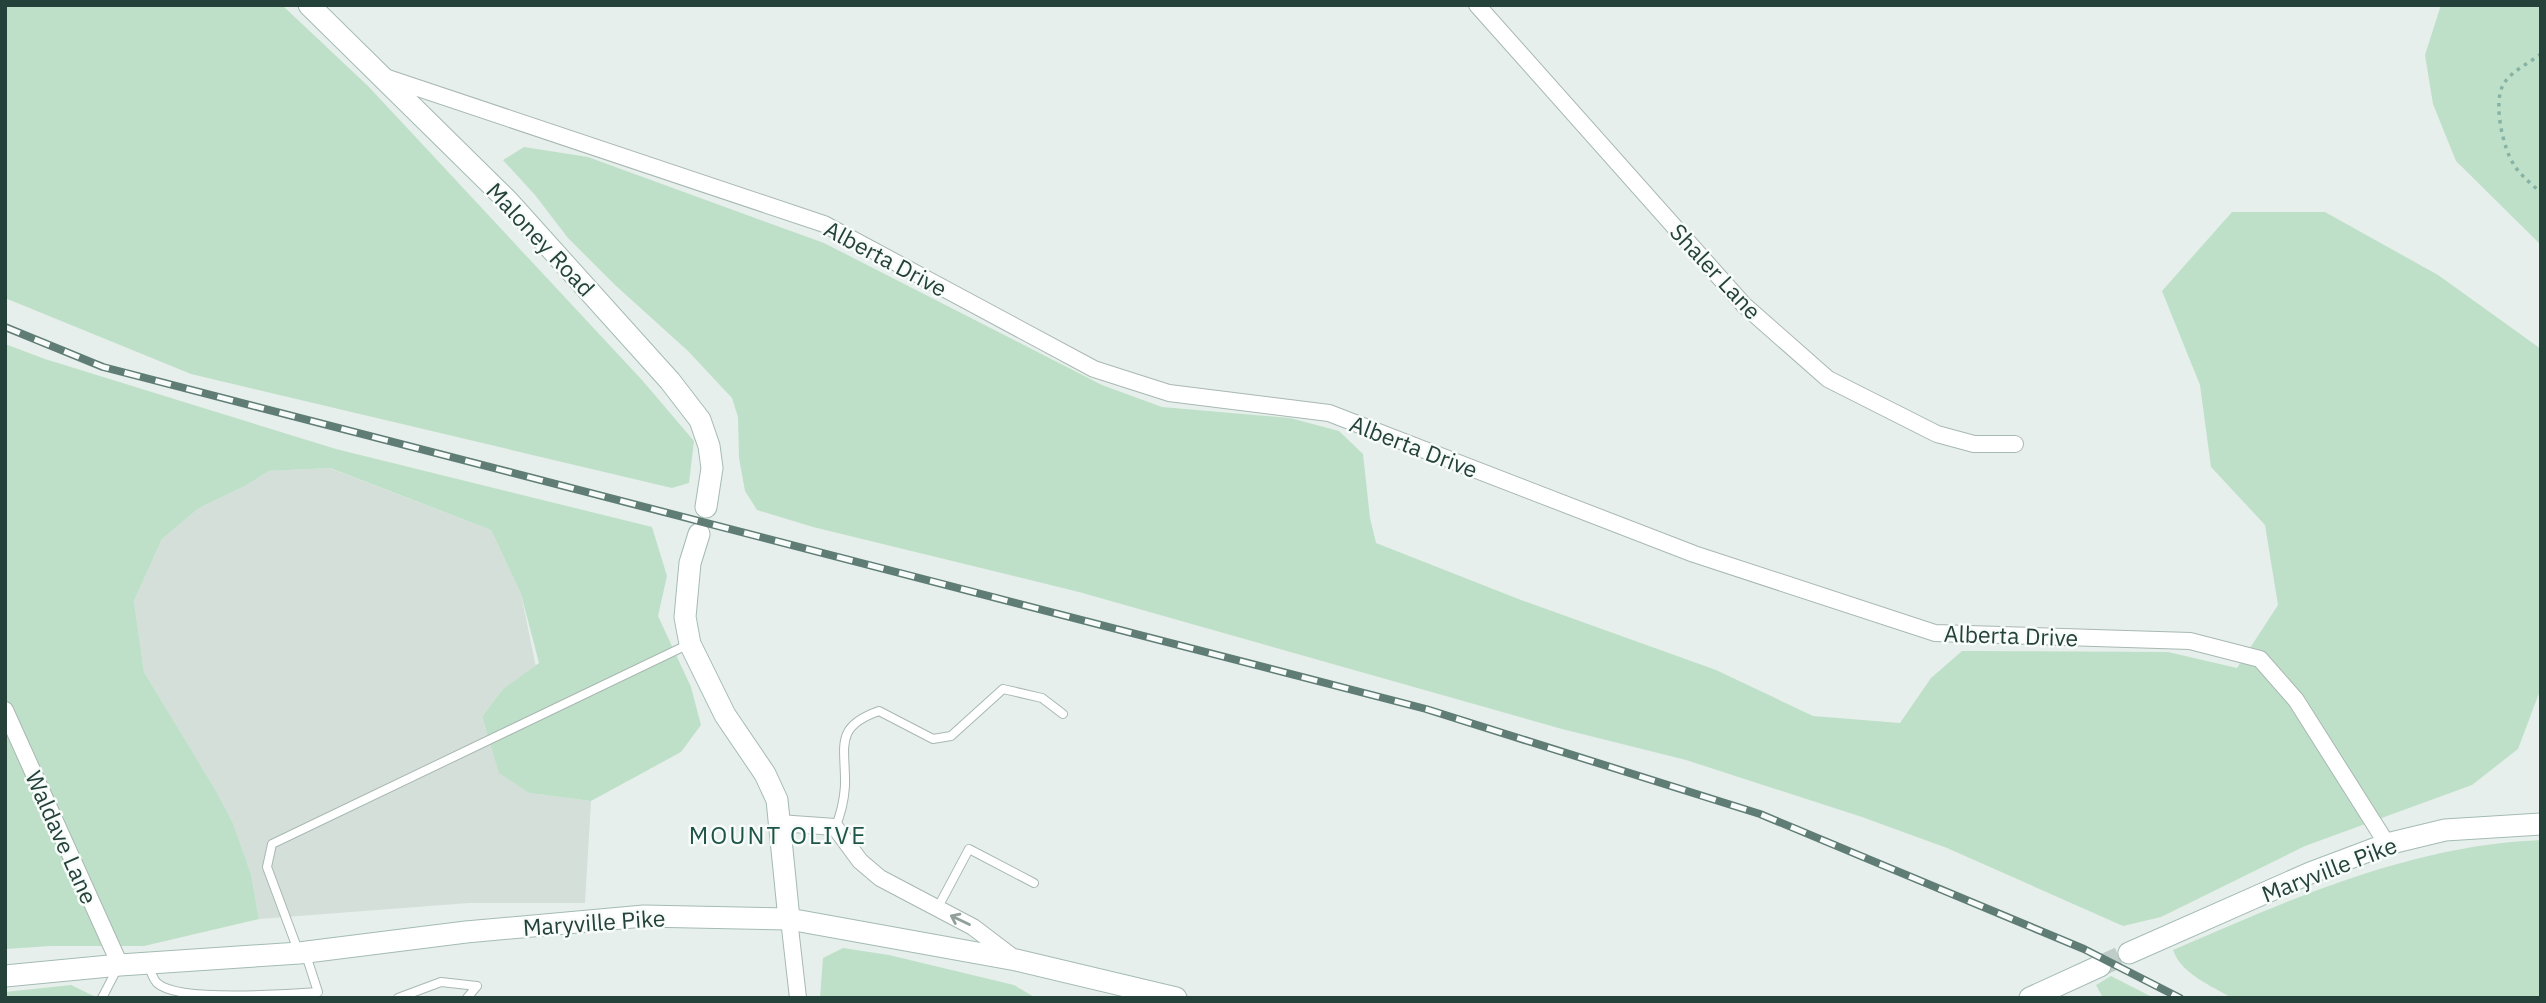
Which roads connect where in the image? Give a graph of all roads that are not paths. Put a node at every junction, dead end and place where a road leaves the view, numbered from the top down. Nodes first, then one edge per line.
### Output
1 (309, 5) edge
2 (1477, 5) edge
3 (379, 75) junction
4 (2015, 444) dead end
5 (706, 507) dead end
6 (699, 534) dead end
7 (690, 644) junction
8 (5, 710) edge
9 (1063, 714) dead end
10 (779, 823) junction
11 (2541, 824) edge
12 (835, 828) junction
13 (2387, 844) junction
14 (1034, 883) dead end
15 (937, 909) junction
16 (789, 919) junction
17 (302, 952) junction
18 (2129, 953) tunnel mouth
19 (1016, 960) junction
20 (147, 963) junction
21 (120, 965) junction
22 (2100, 967) tunnel mouth
23 (5, 976) edge
24 (2059, 993) edge
25 (320, 995) edge
26 (102, 998) edge
27 (398, 998) edge
28 (467, 998) edge
29 (798, 998) edge
30 (1176, 998) edge
31 (2030, 998) edge

1 - 3 main road, Maloney Road
2 - 4 street, Shaler Lane
3 - 5 main road, Maloney Road
3 - 13 street, Alberta Drive
6 - 7 main road
7 - 10 main road
7 - 17 lane
8 - 21 street, Waldave Lane
9 - 12 lane
10 - 12 street
10 - 16 main road
11 - 13 main road, Maryville Pike
12 - 15 street
13 - 18 main road, Maryville Pike
14 - 15 lane
19 -> 15 street
16 - 17 main road, Maryville Pike
16 - 19 main road, Maryville Pike
16 - 29 street
17 - 20 main road, Maryville Pike
17 - 25 lane
19 - 30 main road, Maryville Pike
20 - 21 main road, Maryville Pike
20 - 25 lane
21 - 23 main road, Maryville Pike
21 - 26 lane
22 - 24 main road
24 - 31 main road
27 - 28 lane

